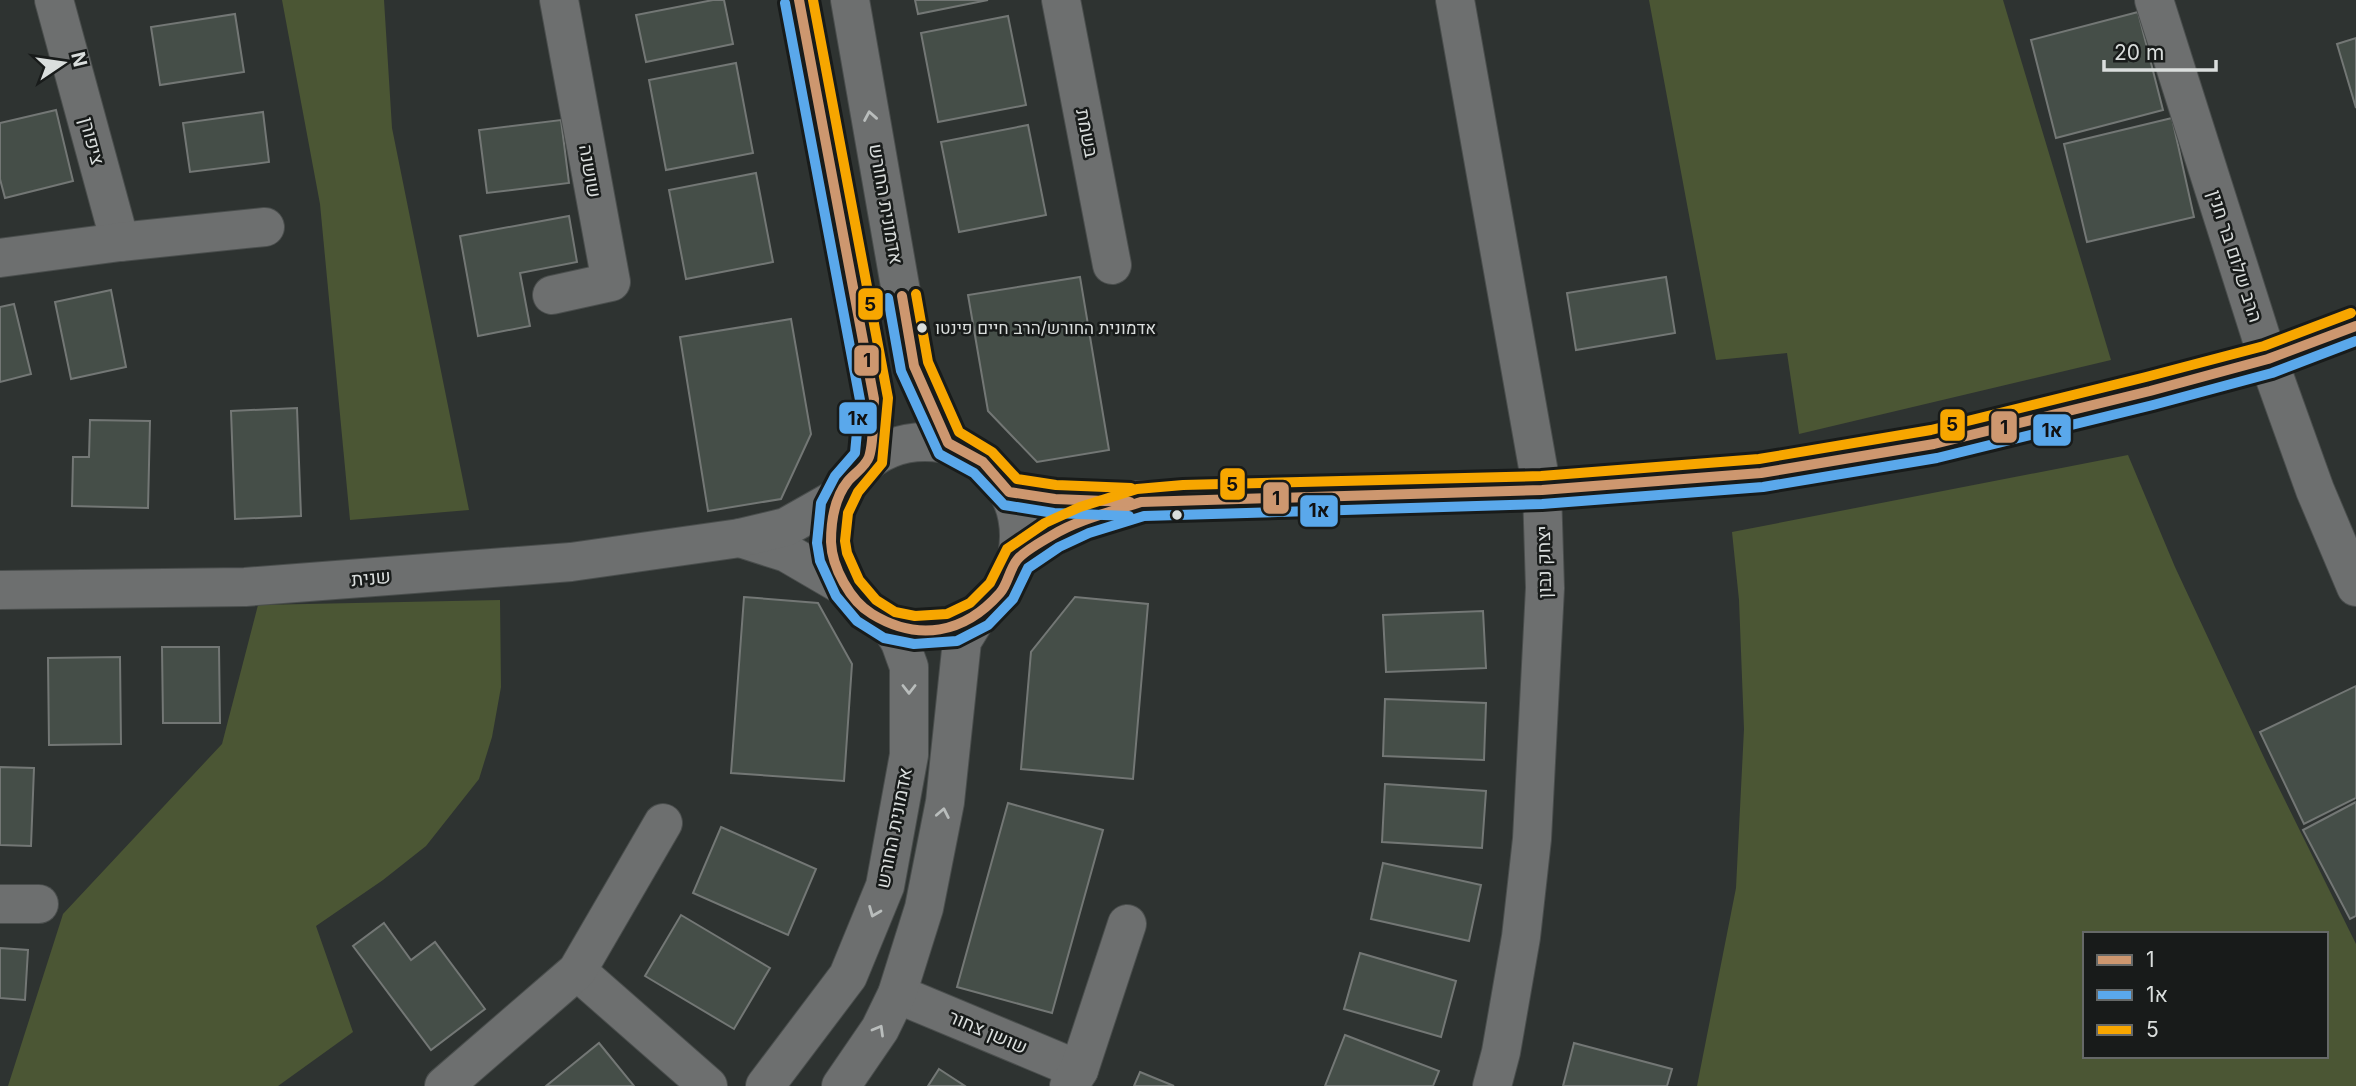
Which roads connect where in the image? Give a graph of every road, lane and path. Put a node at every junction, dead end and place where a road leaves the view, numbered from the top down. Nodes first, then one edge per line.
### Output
1 (54, 0) edge
2 (559, 0) edge
3 (799, 0) edge
4 (850, 0) edge
5 (1061, 0) edge
6 (1455, 0) edge
7 (2154, 0) edge
8 (265, 227) dead end
9 (120, 242) junction
10 (0, 258) edge
11 (1112, 265) dead end
12 (552, 295) dead end
13 (2356, 326) edge
14 (2268, 359) junction
15 (948, 443) junction
16 (869, 459) junction
17 (1542, 490) junction
18 (1009, 492) junction
19 (839, 497) junction
20 (1141, 502) junction
21 (740, 538) junction
22 (1017, 559) junction
23 (2356, 586) edge
24 (847, 588) junction
25 (0, 590) edge
26 (978, 615) junction
27 (890, 625) junction
28 (663, 823) dead end
29 (0, 904) edge
30 (40, 904) dead end
31 (1127, 924) dead end
32 (577, 971) junction
33 (897, 993) junction
34 (1074, 1078) edge
35 (444, 1086) edge
36 (708, 1086) edge
37 (765, 1086) edge
38 (841, 1086) edge
39 (1492, 1086) edge

1 - 9 street, ציפורן
2 - 12 street, שושנה
3 - 16 street
15 -> 4 street, אדמונית החורש
5 - 11 street, בשמת
6 - 17 street, יצחק נבון
7 - 14 street, הרב שלום בר חנין
8 - 9 street
9 - 10 street
13 - 14 street
14 - 17 street
14 - 23 street, הרב שלום בר חנין
15 - 16 street
15 - 18 street
16 - 19 street
17 - 20 street
17 - 39 street, יצחק נבון
18 - 20 street
18 - 22 street
19 - 21 street, שנית
19 - 24 street
20 - 22 street
21 - 24 street, שנית
21 - 25 street, שנית
22 - 26 street
24 - 27 street
26 - 27 street
33 -> 26 street
27 -> 37 street, אדמונית החורש
28 - 32 street
29 - 30 street
31 - 34 street, שושן צחור
32 - 35 street
32 - 36 street
33 - 34 street, שושן צחור
38 -> 33 street

